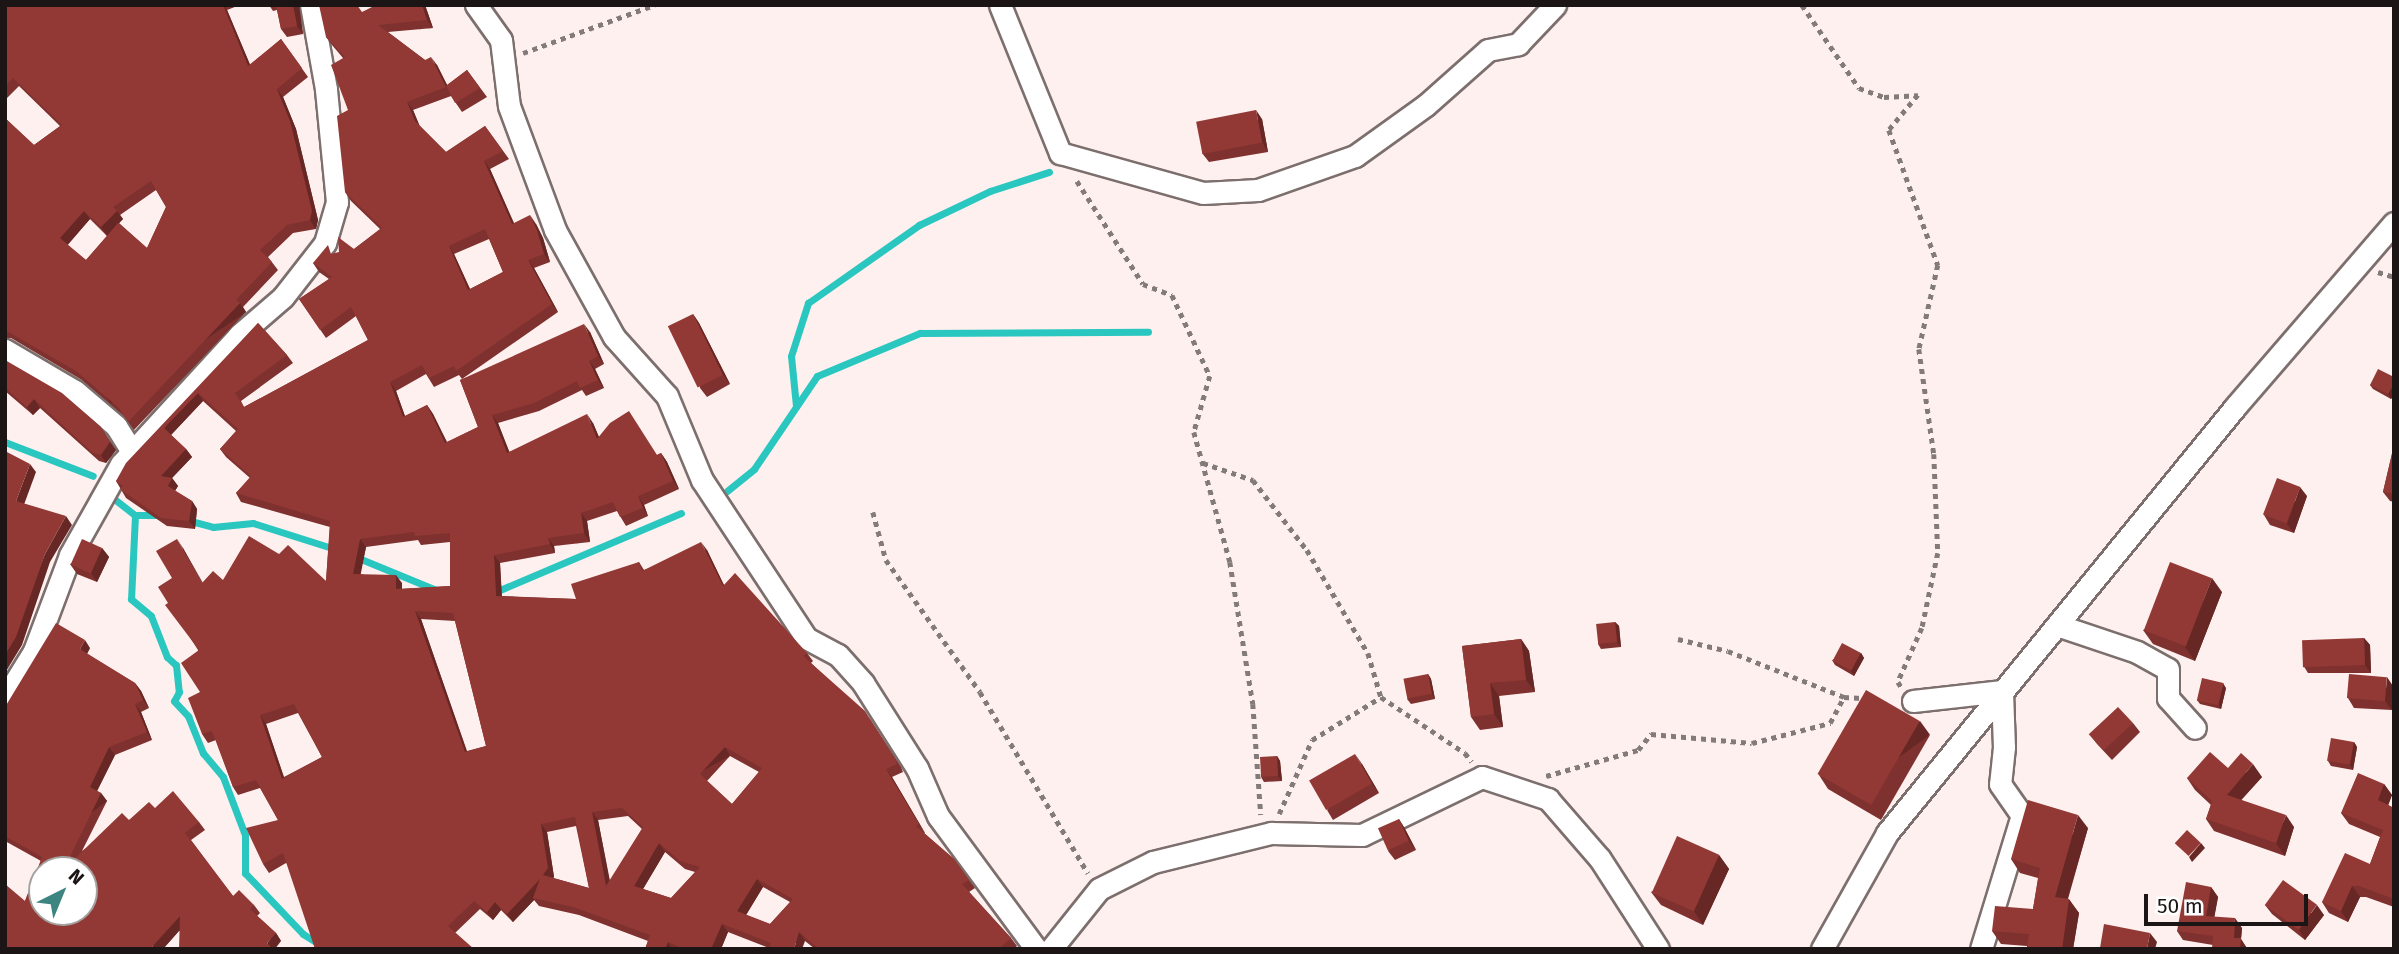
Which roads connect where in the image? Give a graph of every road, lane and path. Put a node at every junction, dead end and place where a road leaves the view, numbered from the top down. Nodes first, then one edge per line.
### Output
1 (311, 5) edge
2 (475, 5) edge
3 (654, 5) edge
4 (1000, 5) edge
5 (1555, 5) edge
6 (1802, 5) edge
7 (507, 58) junction
8 (1060, 153) junction
9 (2394, 223) edge
10 (5, 349) edge
11 (1202, 462) junction
12 (122, 466) junction
13 (873, 512) dead end
14 (2057, 625) junction
15 (1678, 639) dead end
16 (2003, 691) junction
17 (1381, 697) junction
18 (1844, 697) junction
19 (5, 698) edge
20 (1872, 699) edge
21 (1913, 701) joint
22 (2195, 728) dead end
23 (1482, 777) junction
24 (1510, 786) junction
25 (1265, 834) junction
26 (1098, 889) junction
27 (1036, 949) edge
28 (1051, 949) edge
29 (1658, 949) edge
30 (1822, 949) edge
31 (1981, 949) edge

1 - 12 street
2 - 7 street
3 - 7 path
4 - 8 street
5 - 8 street
6 - 21 path
7 - 27 street
8 - 11 path
9 - 14 street
10 - 12 street
11 - 17 path
11 - 25 path
12 - 19 street
13 - 26 path
14 - 16 street
14 - 22 street
15 - 18 path
16 - 21 street
16 - 30 street
16 - 31 street
17 - 23 path
17 - 25 path
18 - 20 path
18 - 24 path
23 - 24 street
23 - 25 street
24 - 29 street
25 - 26 street
26 - 28 street

